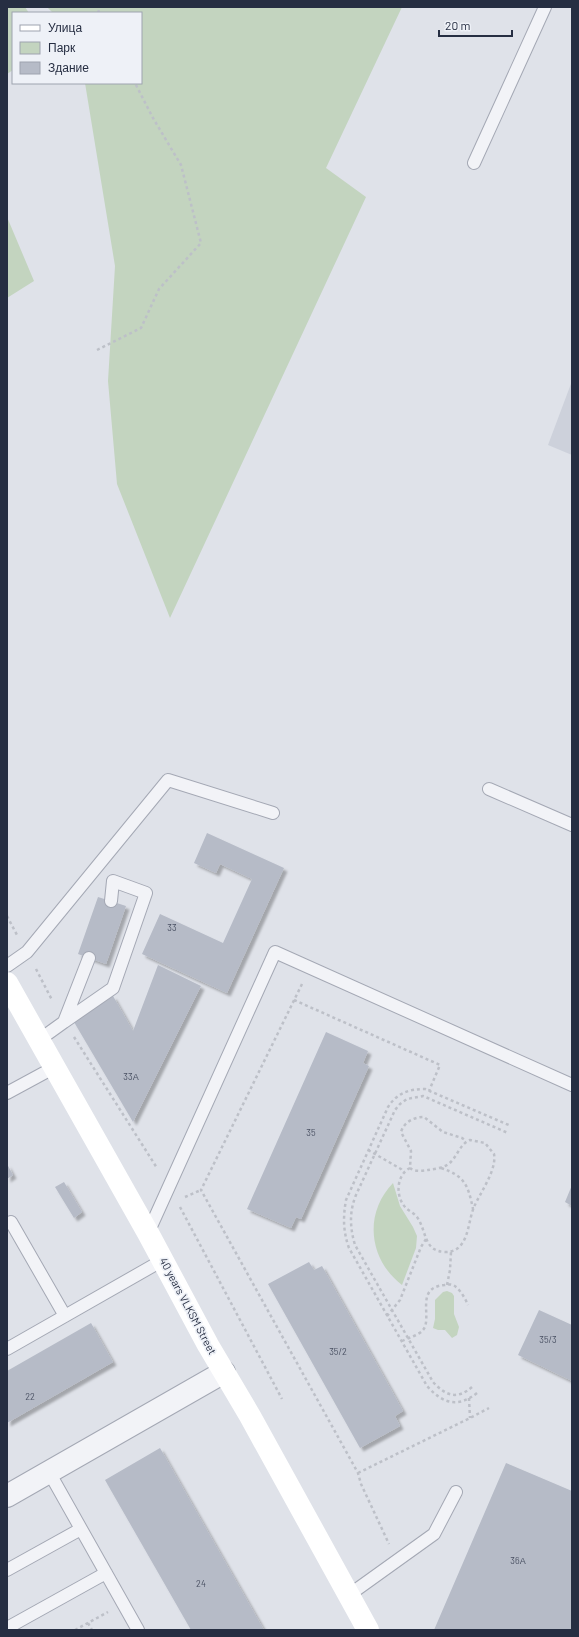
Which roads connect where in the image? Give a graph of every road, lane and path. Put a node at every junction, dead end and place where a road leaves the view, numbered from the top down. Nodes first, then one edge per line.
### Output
1 (545, 7) edge
2 (136, 84) edge
3 (474, 162) dead end
4 (97, 350) dead end
5 (489, 789) dead end
6 (273, 813) dead end
7 (572, 825) edge
8 (111, 901) dead end
9 (7, 916) edge
10 (27, 952) junction
11 (89, 958) dead end
12 (7, 966) edge
13 (309, 967) junction
14 (7, 983) edge
15 (294, 1000) junction
16 (64, 1022) junction
17 (39, 1040) junction
18 (55, 1067) junction
19 (572, 1085) edge
20 (429, 1091) junction
21 (7, 1094) edge
22 (511, 1126) dead end
23 (508, 1133) dead end
24 (466, 1141) junction
25 (368, 1150) junction
26 (375, 1154) junction
27 (440, 1167) junction
28 (410, 1168) junction
29 (403, 1172) junction
30 (161, 1175) dead end
31 (201, 1190) junction
32 (183, 1198) dead end
33 (177, 1201) dead end
34 (473, 1209) junction
35 (11, 1222) dead end
36 (148, 1234) junction
37 (426, 1239) junction
38 (450, 1252) junction
39 (163, 1260) junction
40 (447, 1284) junction
41 (468, 1305) dead end
42 (392, 1310) junction
43 (65, 1316) junction
44 (387, 1316) junction
45 (408, 1338) junction
46 (402, 1341) junction
47 (7, 1349) edge
48 (224, 1372) junction
49 (472, 1387) dead end
50 (477, 1393) dead end
51 (469, 1398) junction
52 (282, 1399) dead end
53 (489, 1408) dead end
54 (470, 1418) junction
55 (49, 1472) junction
56 (358, 1473) junction
57 (456, 1492) dead end
58 (7, 1496) edge
59 (81, 1529) junction
60 (397, 1561) junction
61 (7, 1570) edge
62 (106, 1573) junction
63 (349, 1595) junction
64 (123, 1603) junction
65 (88, 1623) junction
66 (7, 1628) edge
67 (75, 1630) edge
68 (92, 1630) edge
69 (138, 1630) edge
70 (368, 1630) edge

1 - 3 lane
2 - 4 path
5 - 7 lane
6 - 10 lane
8 - 16 lane
9 - 10 path
10 - 12 lane
10 - 16 path
11 - 16 lane
13 - 15 path
13 - 19 lane
13 - 36 lane
14 - 17 main road, 40 years VLKSM Street
15 - 20 path
15 - 31 path
16 - 17 lane
16 - 30 path
17 - 18 main road, 40 years VLKSM Street
18 - 21 lane
18 - 36 main road, 40 years VLKSM Street
20 - 22 path
20 - 25 path
23 - 26 path
24 - 27 path
24 - 28 path
24 - 34 path
25 - 26 path
25 - 44 path
26 - 29 path
26 - 42 path
27 - 28 path
27 - 34 path
28 - 29 path
29 - 37 path
31 - 32 path
31 - 56 path
33 - 52 path
34 - 38 path
35 - 43 lane
36 - 39 main road, 40 years VLKSM Street
37 - 38 path
37 - 42 path
38 - 40 path
39 - 43 lane
39 - 48 main road, 40 years VLKSM Street
40 - 41 path
40 - 45 path
42 - 44 path
42 - 45 path
43 - 47 lane
44 - 46 path
45 - 46 path
45 - 49 path
46 - 51 path
48 - 55 street
48 - 63 main road, 40 years VLKSM Street
50 - 51 path
51 - 54 path
53 - 54 path
54 - 56 path
55 - 58 street
55 - 59 lane
56 - 60 path
57 - 60 lane
59 - 61 lane
59 - 62 lane
60 - 63 lane
62 - 64 lane
62 - 66 lane
63 - 70 main road, 40 years VLKSM Street
64 - 65 path
64 - 69 lane
65 - 67 path
65 - 68 path

